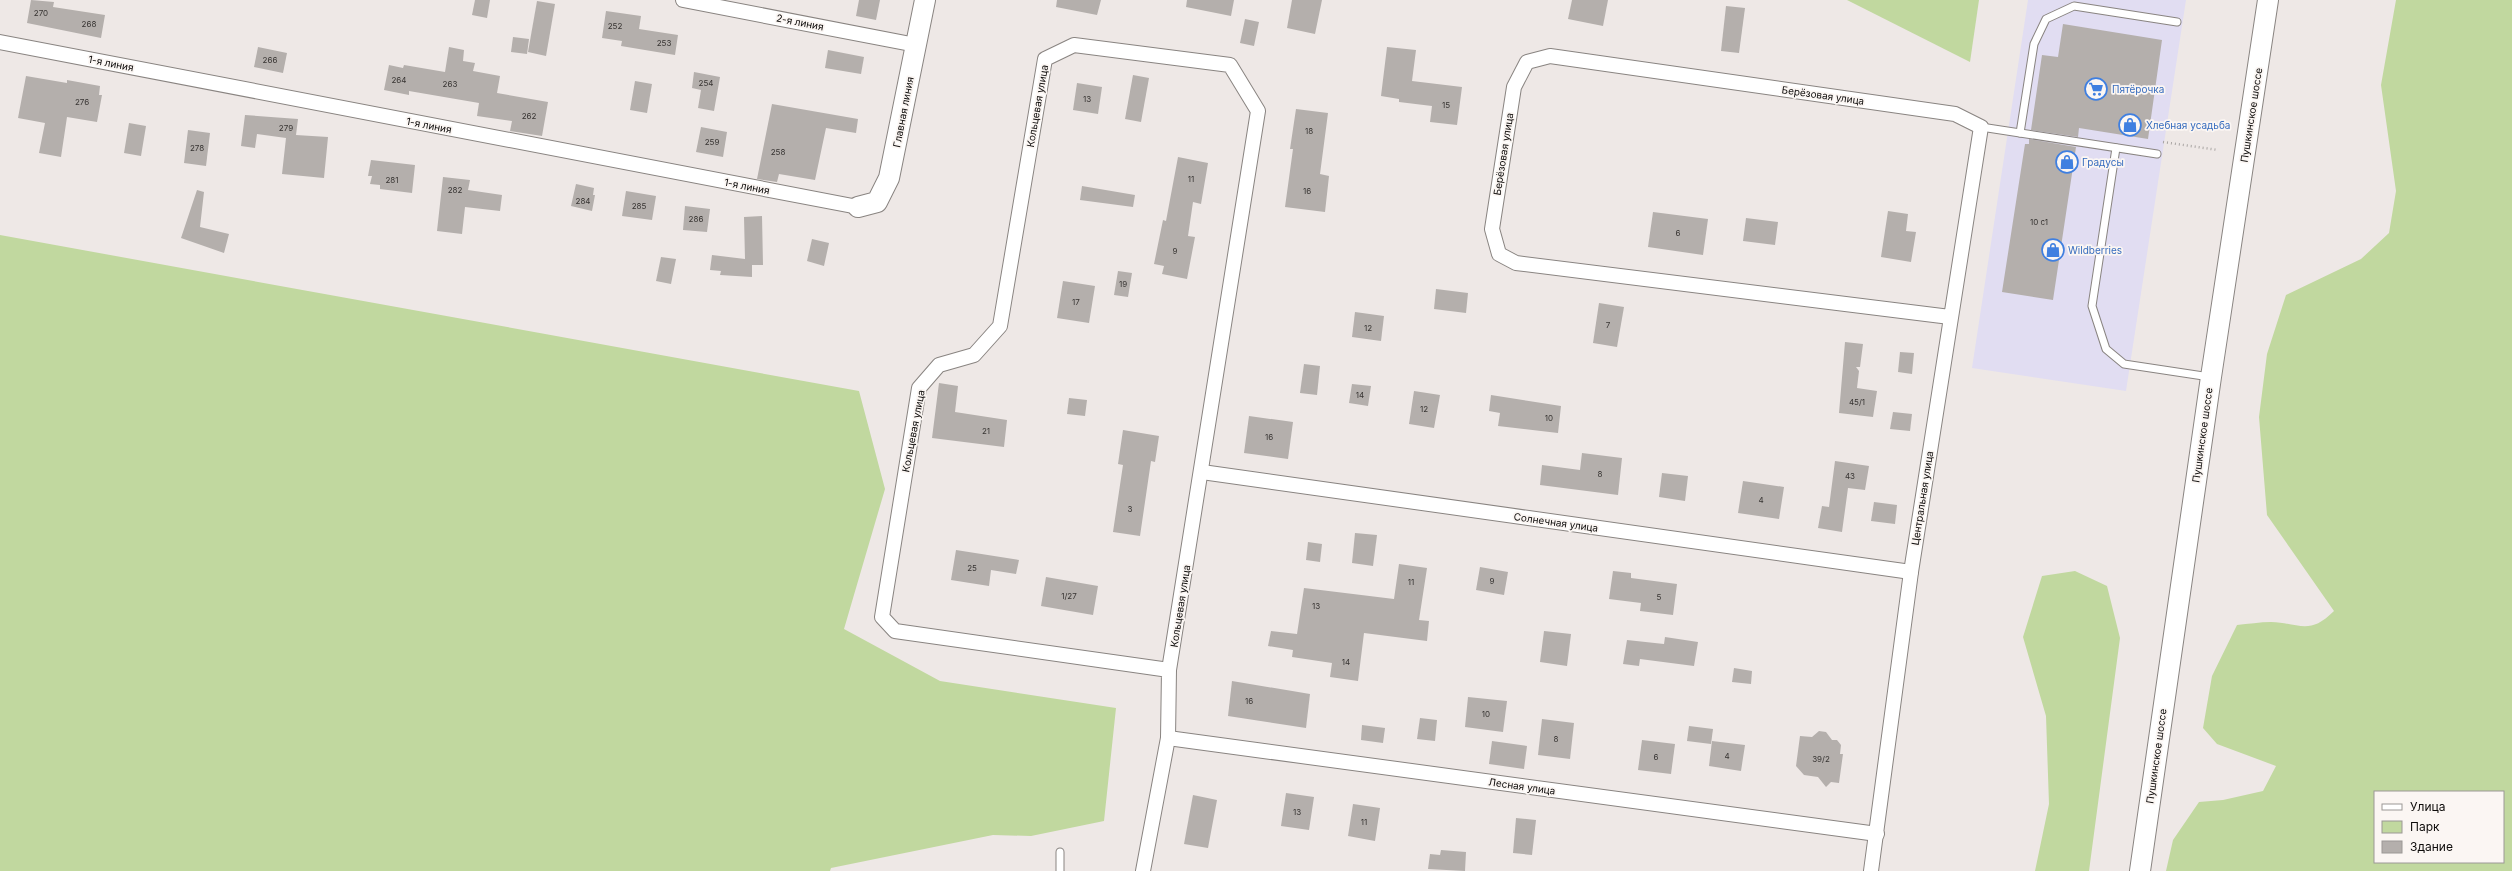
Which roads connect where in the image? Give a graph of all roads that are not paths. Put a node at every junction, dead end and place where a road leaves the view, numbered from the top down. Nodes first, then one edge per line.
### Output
1 (683, 0) edge
2 (925, 0) edge
3 (2268, 0) edge
4 (2178, 22) dead end
5 (0, 42) edge
6 (916, 45) junction
7 (1981, 127) junction
8 (2020, 133) junction
9 (2116, 148) junction
10 (2157, 154) road end
11 (858, 207) joint
12 (1950, 317) junction
13 (2211, 377) junction
14 (1202, 472) junction
15 (1911, 572) junction
16 (1169, 670) junction
17 (1168, 738) junction
18 (1877, 834) junction
19 (1060, 852) dead end
20 (1060, 871) edge
21 (1143, 871) edge
22 (1872, 871) edge
23 (2140, 871) edge

1 - 6 street, 2-я линия
2 - 6 main road, Главная линия
3 - 13 main road, Пушкинское шоссе
4 - 8 lane
5 - 11 street, 1-я линия
6 - 11 main road, Главная линия
7 - 8 lane
7 - 12 street, Центральная улица
7 - 12 street, Берёзовая улица
8 - 9 lane
9 - 10 lane
9 - 13 lane
12 - 15 street, Центральная улица
13 - 23 main road, Пушкинское шоссе
14 - 15 street, Солнечная улица
14 - 16 street, Кольцевая улица
14 - 16 street, Кольцевая улица
15 - 18 street, Центральная улица
16 - 17 street, Кольцевая улица
17 - 18 street, Лесная улица
17 - 21 street, Кольцевая улица
18 - 22 street, Центральная улица
19 - 20 lane

